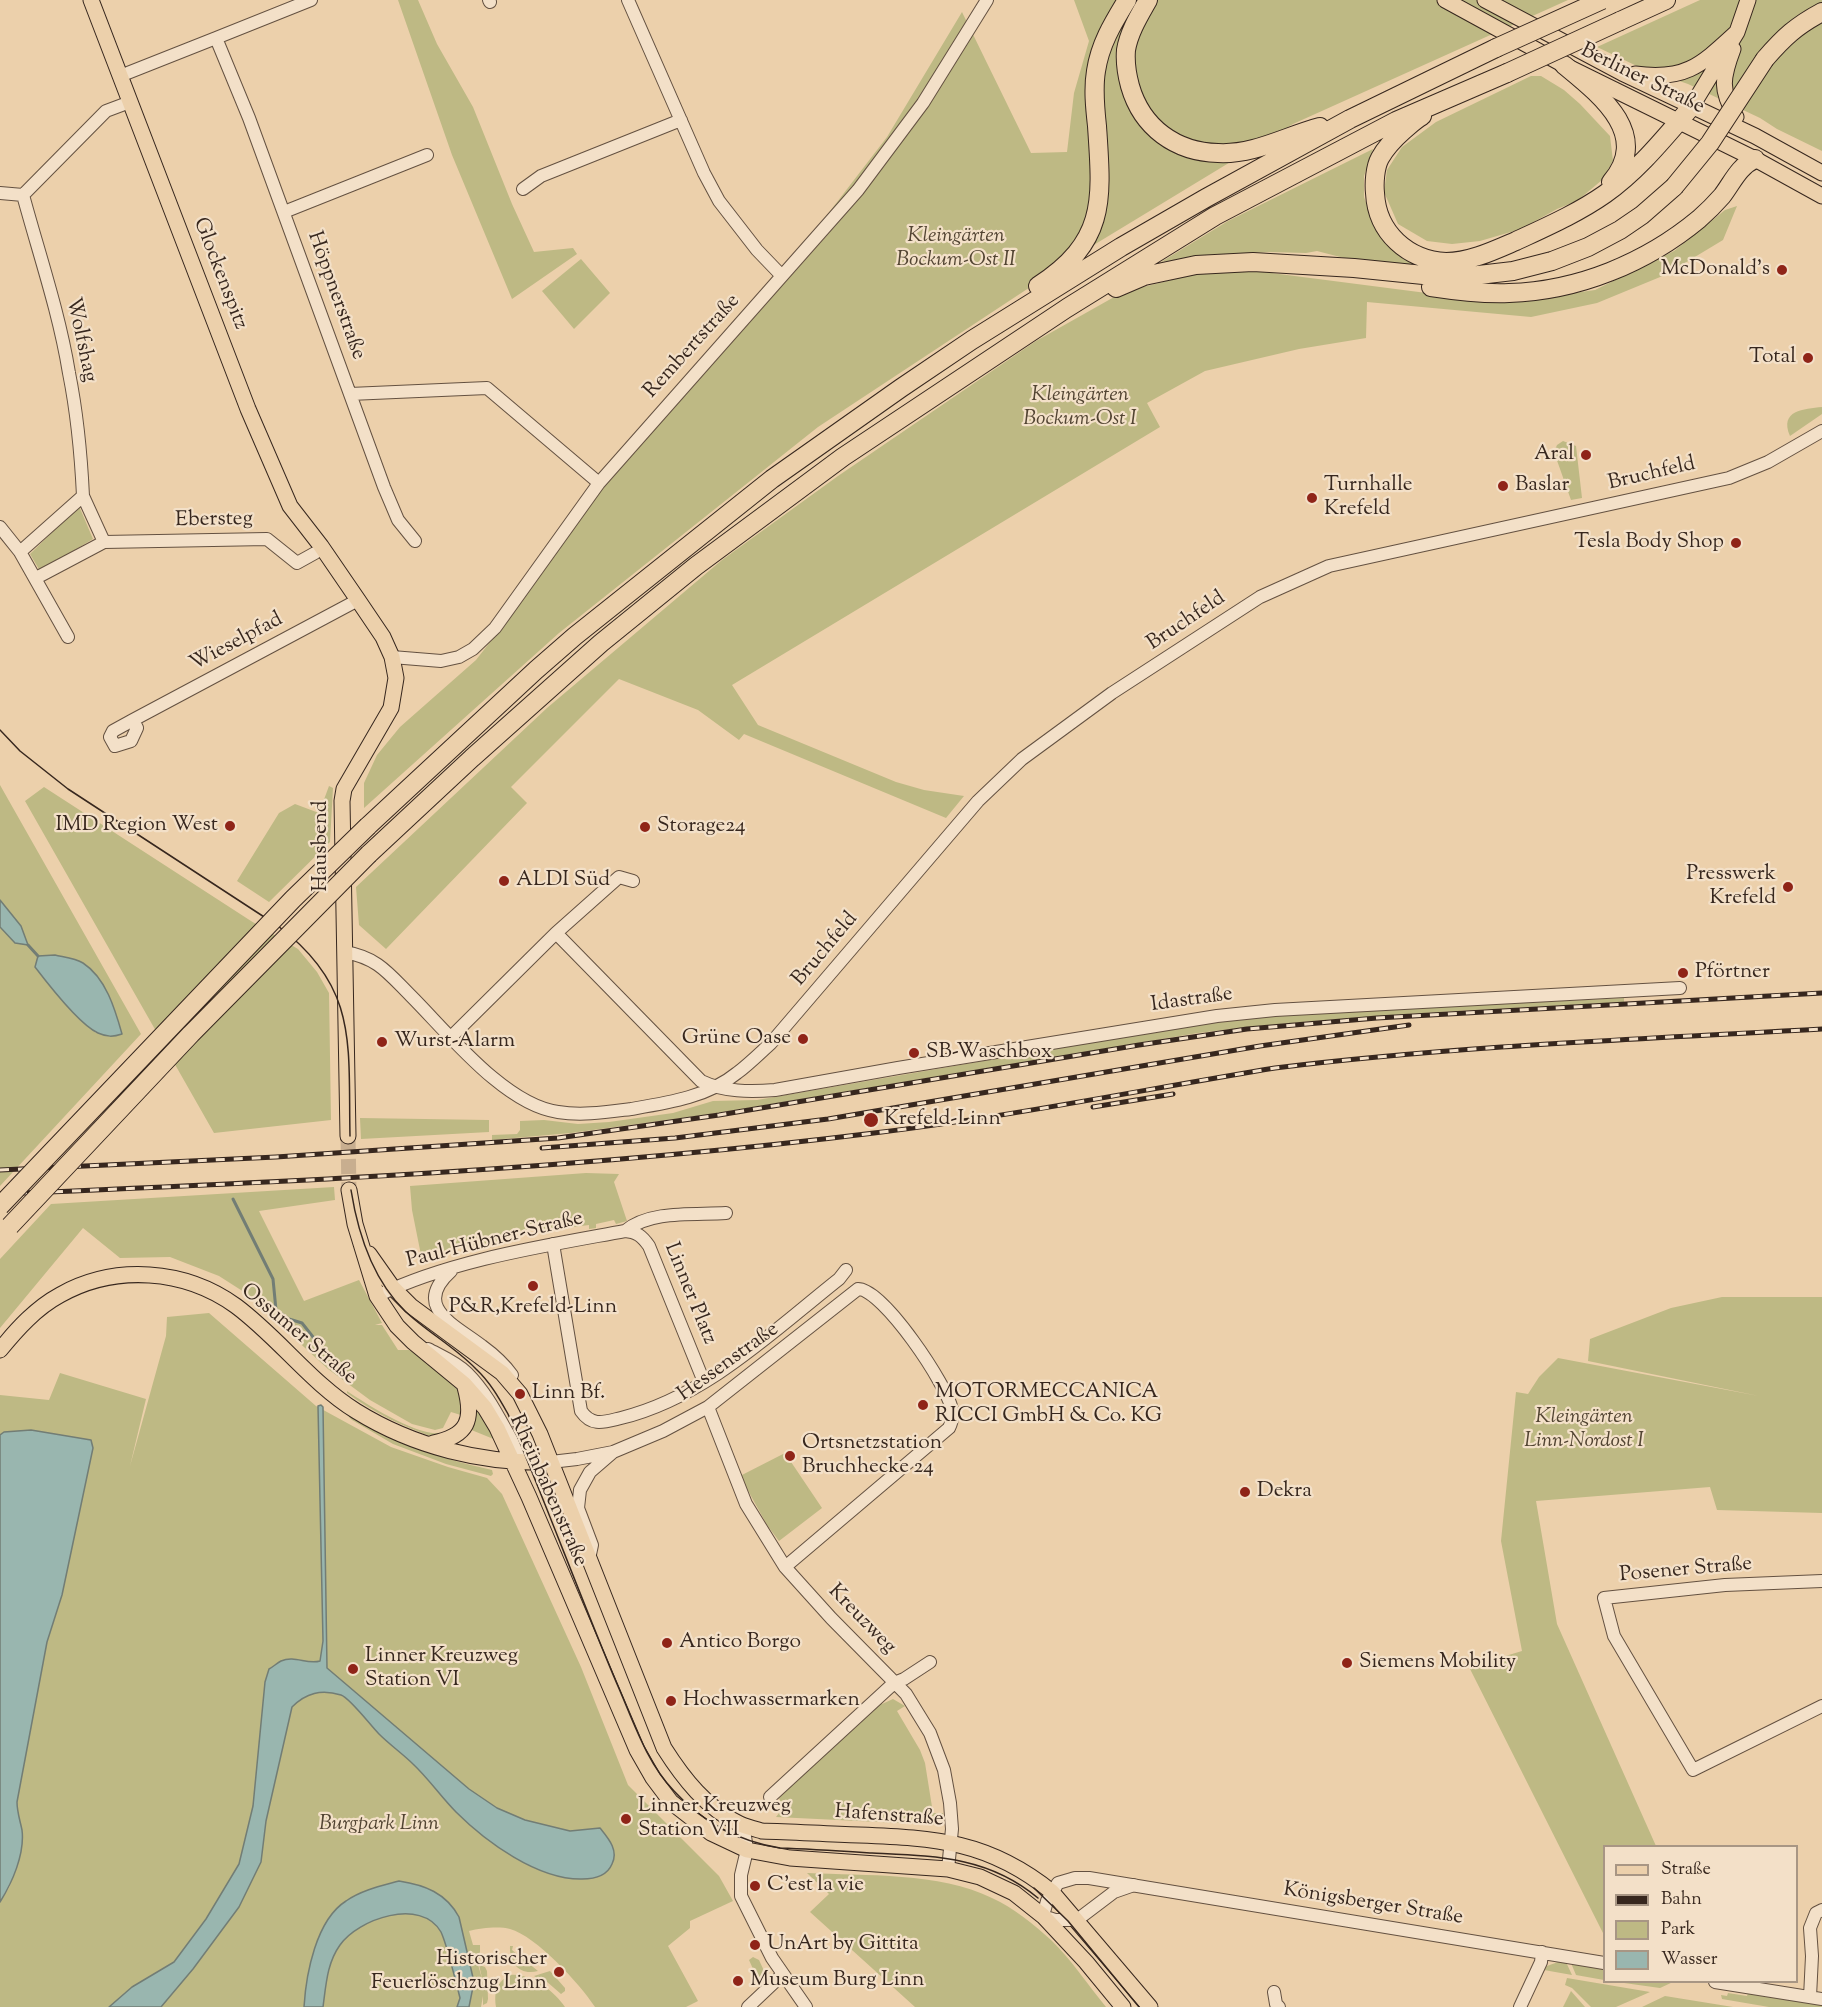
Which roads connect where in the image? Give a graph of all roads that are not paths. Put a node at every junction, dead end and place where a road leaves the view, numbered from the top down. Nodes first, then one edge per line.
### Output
1 (91, 0) edge
2 (311, 0) edge
3 (628, 0) edge
4 (987, 0) edge
5 (1127, 0) edge
6 (1148, 0) edge
7 (1445, 0) edge
8 (1485, 0) edge
9 (1602, 0) edge
10 (1666, 0) edge
11 (1748, 0) edge
12 (1822, 12) edge
13 (1737, 32) junction
14 (216, 38) junction
15 (1564, 65) junction
16 (1507, 73) junction
17 (1622, 73) junction
18 (120, 75) junction
19 (130, 102) junction
20 (1692, 106) junction
21 (1350, 118) junction
22 (681, 120) junction
23 (1679, 121) junction
24 (1755, 136) junction
25 (427, 155) dead end
26 (1755, 159) junction
27 (1822, 173) edge
28 (523, 189) dead end
29 (0, 193) edge
30 (23, 195) junction
31 (1822, 196) edge
32 (284, 212) junction
33 (1575, 213) junction
34 (1308, 267) junction
35 (782, 276) junction
36 (1067, 308) junction
37 (972, 340) junction
38 (350, 394) junction
39 (1822, 431) edge
40 (599, 483) junction
41 (84, 496) junction
42 (0, 527) edge
43 (415, 541) dead end
44 (104, 542) junction
45 (20, 552) junction
46 (321, 554) junction
47 (36, 578) junction
48 (358, 600) junction
49 (68, 637) dead end
50 (392, 657) junction
51 (133, 720) dead end
52 (633, 881) dead end
53 (556, 933) junction
54 (345, 952) junction
55 (1680, 988) dead end
56 (451, 1037) junction
57 (715, 1088) junction
58 (348, 1136) tunnel mouth
59 (349, 1190) tunnel mouth
60 (0, 1206) edge
61 (726, 1213) dead end
62 (356, 1227) junction
63 (5, 1231) edge
64 (625, 1231) junction
65 (553, 1244) junction
66 (454, 1269) junction
67 (846, 1270) dead end
68 (393, 1288) junction
69 (377, 1296) junction
70 (413, 1342) junction
71 (0, 1350) edge
72 (704, 1382) junction
73 (464, 1384) junction
74 (516, 1390) junction
75 (708, 1407) junction
76 (427, 1444) junction
77 (613, 1452) junction
78 (552, 1462) junction
79 (525, 1463) junction
80 (589, 1559) junction
81 (786, 1567) junction
82 (1822, 1581) edge
83 (630, 1662) junction
84 (930, 1662) dead end
85 (894, 1683) junction
86 (1822, 1706) edge
87 (770, 1797) dead end
88 (740, 1824) junction
89 (951, 1842) junction
90 (747, 1850) junction
91 (948, 1869) junction
92 (1134, 1885) junction
93 (1052, 1892) junction
94 (1822, 1910) edge
95 (1043, 1916) junction
96 (1077, 1920) junction
97 (1542, 1952) junction
98 (1817, 1956) edge
99 (1603, 1963) edge
100 (783, 1974) junction
101 (1721, 1983) edge
102 (1274, 1992) dead end
103 (1816, 1998) edge
104 (748, 2007) edge
105 (806, 2007) edge
106 (1123, 2007) edge
107 (1150, 2007) edge
108 (1279, 2007) edge
109 (1520, 2007) edge

1 - 18 main road, Glockenspitz
2 - 14 street
3 - 22 street
4 - 35 street, Rembertstraße
5 - 37 highway
6 - 21 highway
7 - 15 main road, Berliner Straße
8 - 17 main road, Berliner Straße
9 - 21 highway, bridge
10 - 16 highway, bridge
11 - 13 main road
12 - 34 highway, bridge
13 - 17 main road
13 - 20 main road
13 - 24 main road
14 - 18 street
14 - 32 street, Höppnerstraße
15 - 23 main road, Berliner Straße
15 - 33 highway
16 - 33 highway
16 - 36 highway
17 - 20 main road, Berliner Straße
18 - 19 main road, Glockenspitz
19 - 30 street
19 - 46 main road, Glockenspitz
20 - 23 highway
20 - 24 main road, Berliner Straße
21 - 37 highway
22 - 28 street
22 - 35 street
23 - 26 main road, Berliner Straße
23 - 33 highway
24 - 27 main road, Berliner Straße
25 - 32 street, Höppnerstraße
26 - 31 main road, Berliner Straße
26 - 34 highway
29 - 30 street
30 - 41 street, Wolfshag
32 - 38 street, Höppnerstraße
34 - 36 highway
35 - 40 street, Rembertstraße
36 - 63 highway, bridge
37 - 60 highway, bridge
38 - 40 street, Höppnerstraße
38 - 43 street, Höppnerstraße
39 - 57 street, Bruchfeld
40 - 50 street, Rembertstraße
41 - 44 street, Wolfshag
41 - 45 street
42 - 45 street
44 - 46 street, Ebersteg
44 - 47 street
45 - 47 street
46 - 48 main road, Hausbend
47 - 49 street
48 - 50 main road, Hausbend
48 - 51 street, Wieselpfad
50 - 54 main road, Hausbend
52 - 53 street
53 - 56 street
53 - 57 street
54 - 56 street, Bruchfeld
54 - 58 main road, Hausbend
55 - 57 street, Idastraße
56 - 57 street, Bruchfeld
59 - 62 main road
61 - 64 street, Linner Platz
62 - 68 main road, Rheinbabenstraße
62 - 69 main road, Rheinbabenstraße
64 - 65 street, Paul-Hübner-Straße
64 - 72 street, Linner Platz
65 - 66 street, Paul-Hübner-Straße
65 - 72 street, Linner Platz
66 - 68 street, Paul-Hübner-Straße
66 - 74 street
67 - 72 street, Linner Platz
68 - 69 street, Paul-Hübner-Straße
68 - 74 main road, Rheinbabenstraße
69 - 70 main road, Rheinbabenstraße
70 - 73 main road, Rheinbabenstraße
70 - 79 street
71 - 76 main road, Ossumer Straße
73 - 76 main road
73 - 79 main road, Rheinbabenstraße
74 - 78 main road, Rheinbabenstraße
75 - 77 street, Hessenstraße
75 - 81 street, Kreuzweg
75 - 81 street, Hessenstraße
76 - 79 main road, Ossumer Straße
77 - 78 street, Hessenstraße
77 - 80 street, Hessenstraße
78 - 79 main road, Ossumer Straße
78 - 80 main road, Rheinbabenstraße
79 - 83 street, Rheinbabenstraße
79 - 90 main road, Rheinbabenstraße
80 - 83 main road, Rheinbabenstraße
81 - 85 street, Kreuzweg
82 - 86 street, Posener Straße
83 - 88 main road, Rheinbabenstraße
84 - 85 street
85 - 87 street
85 - 89 street, Kreuzweg
88 - 89 main road, Hafenstraße
88 - 90 street
89 - 91 street, Kreuzweg
89 - 93 main road, Hafenstraße
90 - 91 main road
90 - 100 street
91 - 95 main road
92 - 93 street, Königsberger Straße
92 - 96 street
92 - 97 street, Königsberger Straße
93 - 95 street
93 - 96 main road, Hafenstraße
94 - 98 street
95 - 96 street
95 - 106 main road
96 - 107 main road, Hafenstraße
97 - 99 street, Königsberger Straße
97 - 109 street
98 - 103 street
100 - 104 street
100 - 105 street
101 - 103 street
102 - 108 street

